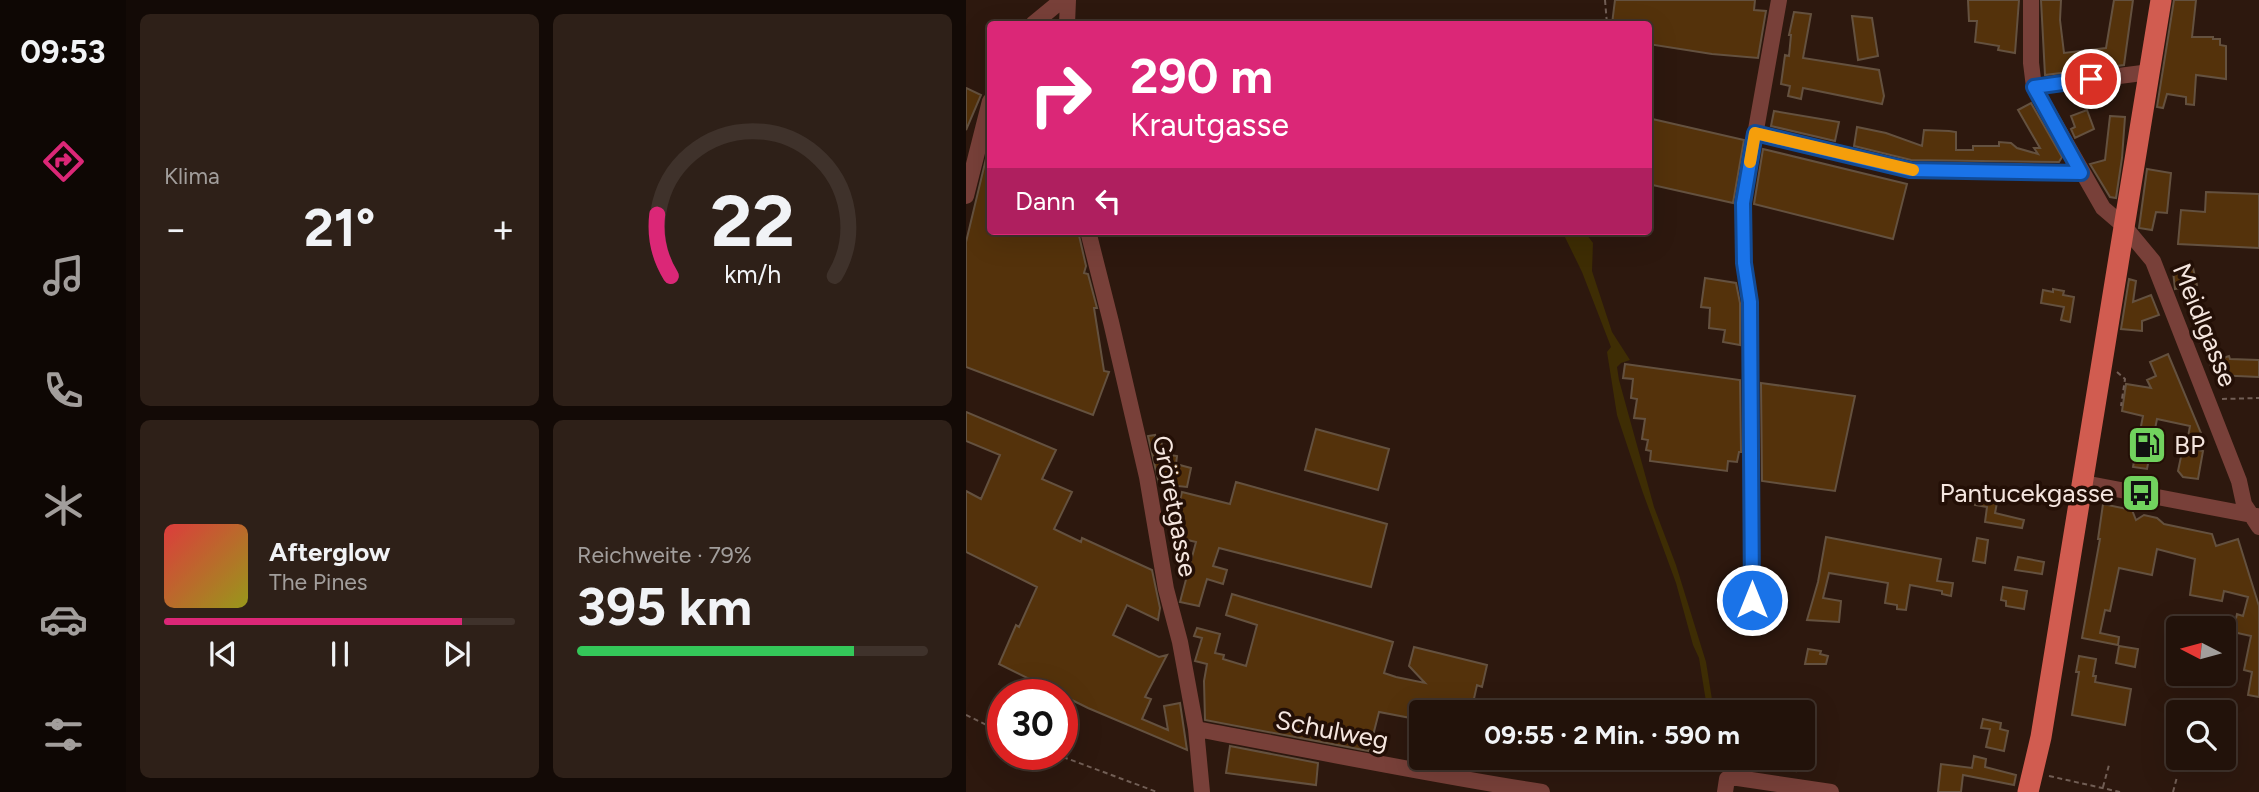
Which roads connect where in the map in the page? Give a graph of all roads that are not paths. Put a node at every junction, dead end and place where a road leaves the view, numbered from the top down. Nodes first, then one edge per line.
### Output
1 (1062, 0) edge
2 (1068, 0) edge
3 (1779, 0) edge
4 (2031, 0) edge
5 (2161, 0) edge
6 (1038, 20) edge
7 (1067, 21) edge
8 (2150, 72) junction
9 (2034, 87) junction
10 (987, 113) edge
11 (1755, 133) junction
12 (2081, 173) junction
13 (966, 196) edge
14 (2124, 226) junction
15 (1088, 235) edge
16 (2084, 482) junction
17 (2256, 519) edge
18 (1752, 600) dead end
19 (1196, 729) junction
20 (2029, 787) edge
21 (1202, 792) edge
22 (1542, 792) edge
23 (1725, 792) edge
24 (1831, 792) edge

1 - 6 street
2 - 7 street
3 - 11 street
4 - 9 street
5 - 8 main road
8 - 9 street
8 - 14 main road
9 - 12 street, Meidlgasse
10 - 13 street
11 - 12 street
11 - 18 street
12 - 14 street, Meidlgasse
14 - 16 main road
14 - 17 street, Meidlgasse
15 - 19 street, Gröretgasse
16 - 17 street
16 - 20 main road
19 - 21 street, Gröretgasse
19 - 22 street, Schulweg
23 - 24 street

